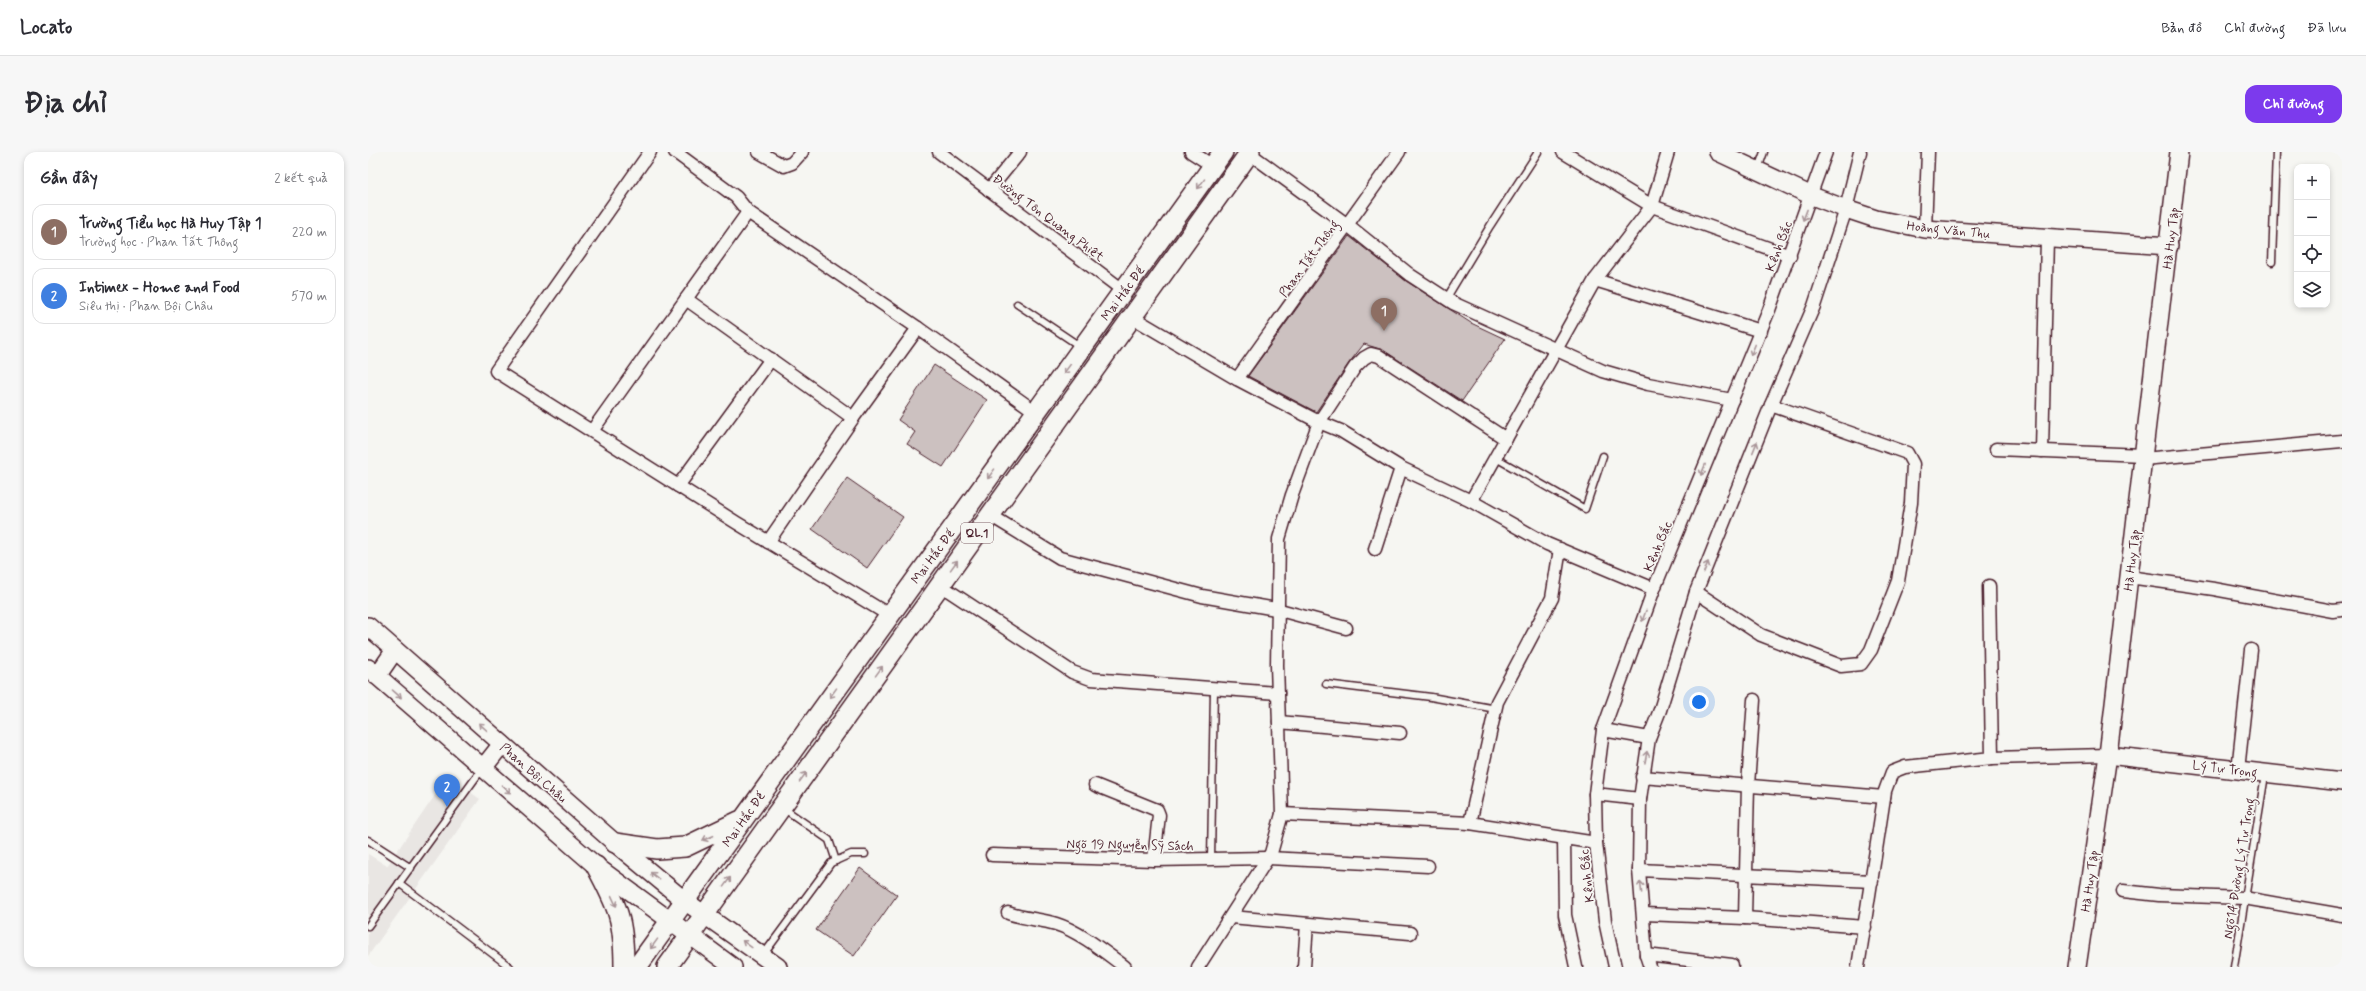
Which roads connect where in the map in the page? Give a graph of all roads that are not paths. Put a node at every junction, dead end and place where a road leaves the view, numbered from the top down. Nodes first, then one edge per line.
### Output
1 (650, 152) edge
2 (675, 152) edge
3 (759, 152) edge
4 (802, 152) edge
5 (939, 152) edge
6 (1020, 152) edge
7 (1191, 152) edge
8 (1250, 152) edge
9 (1399, 152) edge
10 (1538, 152) edge
11 (1563, 152) edge
12 (1668, 152) edge
13 (1718, 152) edge
14 (1764, 152) edge
15 (1826, 152) edge
16 (1860, 152) edge
17 (1928, 152) edge
18 (2179, 152) edge
19 (2276, 152) edge
20 (1218, 159) edge
21 (1757, 171) junction
22 (989, 190) junction
23 (1812, 196) junction
24 (1652, 206) junction
25 (1846, 209) junction
26 (748, 212) junction
27 (1348, 226) junction
28 (1926, 229) junction
29 (2047, 238) junction
30 (2169, 246) junction
31 (1790, 256) junction
32 (2272, 262) dead end
33 (1595, 280) junction
34 (1124, 291) junction
35 (686, 299) junction
36 (1446, 299) junction
37 (1017, 304) dead end
38 (1132, 316) junction
39 (918, 328) junction
40 (1761, 331) junction
41 (1082, 348) junction
42 (1556, 350) junction
43 (771, 359) junction
44 (1237, 379) junction
45 (1732, 400) junction
46 (1771, 405) junction
47 (1036, 412) junction
48 (853, 418) junction
49 (1319, 422) junction
50 (592, 431) junction
51 (1506, 440) junction
52 (2342, 441) edge
53 (1996, 449) dead end
54 (2042, 451) junction
55 (1603, 456) dead end
56 (2143, 457) junction
57 (1496, 458) junction
58 (1401, 468) junction
59 (678, 486) junction
60 (1471, 502) junction
61 (990, 515) junction
62 (768, 542) junction
63 (1375, 549) dead end
64 (1560, 549) junction
65 (2129, 577) junction
66 (940, 585) junction
67 (1989, 586) dead end
68 (1654, 589) junction
69 (1696, 592) junction
70 (1276, 609) junction
71 (2342, 610) edge
72 (889, 615) junction
73 (368, 626) edge
74 (1346, 628) dead end
75 (395, 650) junction
76 (2251, 650) dead end
77 (372, 672) edge
78 (1326, 684) dead end
79 (1214, 689) junction
80 (1278, 694) junction
81 (1754, 700) dead end
82 (1496, 709) junction
83 (1279, 722) junction
84 (1603, 730) junction
85 (1400, 733) dead end
86 (1649, 738) junction
87 (502, 744) junction
88 (2108, 755) junction
89 (1992, 758) junction
90 (483, 768) junction
91 (2238, 770) junction
92 (2265, 773) junction
93 (1642, 777) junction
94 (2342, 782) edge
95 (1095, 785) dead end
96 (1748, 785) junction
97 (1595, 794) junction
98 (1884, 797) junction
99 (1640, 799) junction
100 (781, 807) junction
101 (1282, 814) junction
102 (742, 820) junction
103 (1470, 823) junction
104 (1564, 838) junction
105 (368, 840) edge
106 (615, 843) junction
107 (1596, 843) junction
108 (866, 854) dead end
109 (992, 855) dead end
110 (1268, 858) junction
111 (1211, 859) junction
112 (1154, 860) junction
113 (836, 861) junction
114 (596, 866) junction
115 (1428, 866) dead end
116 (411, 868) junction
117 (1639, 870) junction
118 (1745, 874) junction
119 (1872, 881) junction
120 (399, 884) junction
121 (2123, 891) dead end
122 (2244, 898) junction
123 (685, 901) junction
124 (1008, 913) dead end
125 (704, 914) junction
126 (1644, 914) junction
127 (2342, 914) edge
128 (1231, 917) junction
129 (1745, 918) junction
130 (670, 922) junction
131 (1307, 924) junction
132 (368, 926) edge
133 (1864, 926) junction
134 (1410, 933) dead end
135 (690, 935) junction
136 (763, 956) junction
137 (1648, 961) edge
138 (1732, 965) dead end
139 (510, 967) edge
140 (624, 967) edge
141 (637, 967) edge
142 (667, 967) edge
143 (733, 967) edge
144 (778, 967) edge
145 (1125, 967) edge
146 (1198, 967) edge
147 (1304, 967) edge
148 (1576, 967) edge
149 (1615, 967) edge
150 (1858, 967) edge
151 (2076, 967) edge
152 (2234, 967) edge

1 - 50 street
2 - 26 street
3 - 4 street
5 - 22 street, Đường Tôn Quang Phiệt
6 - 22 street
7 - 20 street
8 - 27 street
8 - 38 main road, Mai Hắc Đế / QL.1
9 - 27 street, Phan Tất Thông
10 - 36 lane
11 - 24 street
12 - 24 street
13 - 21 main road, Hoàng Văn Thụ
14 - 21 lane
15 - 23 street, Kênh Bắc
16 - 25 street
17 - 28 street
18 - 30 main road, Hà Huy Tập
19 - 32 lane
20 -> 34 main road, Mai Hắc Đế / QL.1
21 - 23 main road, Hoàng Văn Thụ
22 - 34 street, Đường Tôn Quang Phiệt
23 - 25 main road, Hoàng Văn Thụ
23 -> 31 street, Kênh Bắc
24 - 31 street
24 - 33 street
25 - 28 main road, Hoàng Văn Thụ
25 - 46 street
26 - 35 street
26 - 39 street
27 - 36 street
27 - 44 street, Phan Tất Thông
28 - 29 main road, Hoàng Văn Thụ
29 - 30 main road, Hoàng Văn Thụ
29 - 54 street
30 - 56 main road, Hà Huy Tập
31 - 40 street, Kênh Bắc
33 - 40 street
33 - 42 street
34 - 41 main road, Mai Hắc Đế / QL.1
35 - 43 street
35 - 50 street
36 - 42 street
37 - 41 lane
38 - 44 street
38 - 61 main road, Mai Hắc Đế / QL.1
39 - 47 street
39 - 48 street
40 -> 45 street, Kênh Bắc
41 -> 47 main road, Mai Hắc Đế / QL.1
42 - 45 street
42 - 51 street
43 - 48 street
43 - 59 street
44 - 49 street
45 -> 68 street, Kênh Bắc
69 -> 46 street
46 - 69 street
47 -> 72 main road, Mai Hắc Đế / QL.1
48 - 62 street
49 - 51 street
49 - 58 street
49 - 70 street
50 - 59 street
51 - 57 street
52 - 56 street
53 - 54 street
54 - 56 street
55 - 57 lane
56 - 65 main road, Hà Huy Tập
57 - 60 street
58 - 60 street
58 - 63 street
59 - 62 street
60 - 64 street
66 -> 61 main road, Mai Hắc Đế / QL.1
61 - 70 street
62 - 72 street
64 - 68 street
64 - 82 street
65 - 71 street
65 - 88 main road, Hà Huy Tập
66 - 79 street
100 -> 66 main road, Mai Hắc Đế / QL.1
67 - 89 street
68 -> 84 street, Kênh Bắc
69 - 86 street
70 - 74 street
70 - 80 street
72 -> 102 main road, Mai Hắc Đế / QL.1
73 - 75 main road, Phan Bội Châu
75 - 77 main road
87 -> 75 main road, Phan Bội Châu
76 - 91 street
77 -> 90 main road
78 - 82 lane
79 - 80 street
79 - 111 lane
80 - 83 street
81 - 96 street
82 - 103 street
83 - 85 street
83 - 101 street
84 - 86 street
84 - 97 street, Kênh Bắc
93 -> 86 street
87 - 90 main road
87 - 106 main road, Phan Bội Châu
88 - 89 street
88 - 91 main road, Lý Tự Trọng
88 - 151 main road, Hà Huy Tập
89 - 98 street
90 -> 114 main road
90 - 116 lane
91 - 92 main road, Lý Tự Trọng
92 - 94 main road, Lý Tự Trọng
92 - 122 lane, Ngõ14 Đường Lý Tự Trọng
93 - 96 street
93 - 99 street
95 - 112 street
96 - 98 street
96 - 118 street
97 - 99 street
97 - 107 street, Kênh Bắc
98 - 119 street
99 - 117 street
100 - 113 lane
125 -> 100 main road, Mai Hắc Đế / QL.1
101 - 103 street
101 - 110 street
102 -> 106 main road
102 - 123 main road, Mai Hắc Đế / QL.1
103 - 104 street
104 - 107 street
104 - 148 street
105 - 116 lane
123 -> 106 main road, Phan Bội Châu
107 - 149 street, Kênh Bắc
108 - 113 lane
109 - 112 street, Ngõ 19 Nguyễn Sỹ Sách
110 - 111 street, Ngõ 19 Nguyễn Sỹ Sách
110 - 115 street, Ngõ 19 Nguyễn Sỹ Sách
110 - 128 street
111 - 112 street, Ngõ 19 Nguyễn Sỹ Sách
113 - 136 lane
114 - 130 main road
114 -> 140 main road
116 - 120 lane
117 - 118 street
126 -> 117 street
118 - 119 street
118 - 129 street
119 - 133 street
120 - 132 lane
120 - 139 lane
121 - 122 street
122 - 127 street
122 - 152 lane, Ngõ14 Đường Lý Tự Trọng
123 - 125 main road, Phan Bội Châu
123 - 130 main road, Mai Hắc Đế / QL.1
124 - 145 street
125 - 135 main road, QL.1
136 -> 125 main road, Phan Bội Châu
126 - 129 street
126 - 137 street
128 - 131 street
128 - 146 street
129 - 133 street
130 - 135 main road
130 -> 141 main road, QL.1
131 - 134 street
131 - 147 street
133 - 150 street
135 - 142 main road, QL.1
135 - 143 main road
136 - 144 main road, Phan Bội Châu
137 - 138 street

